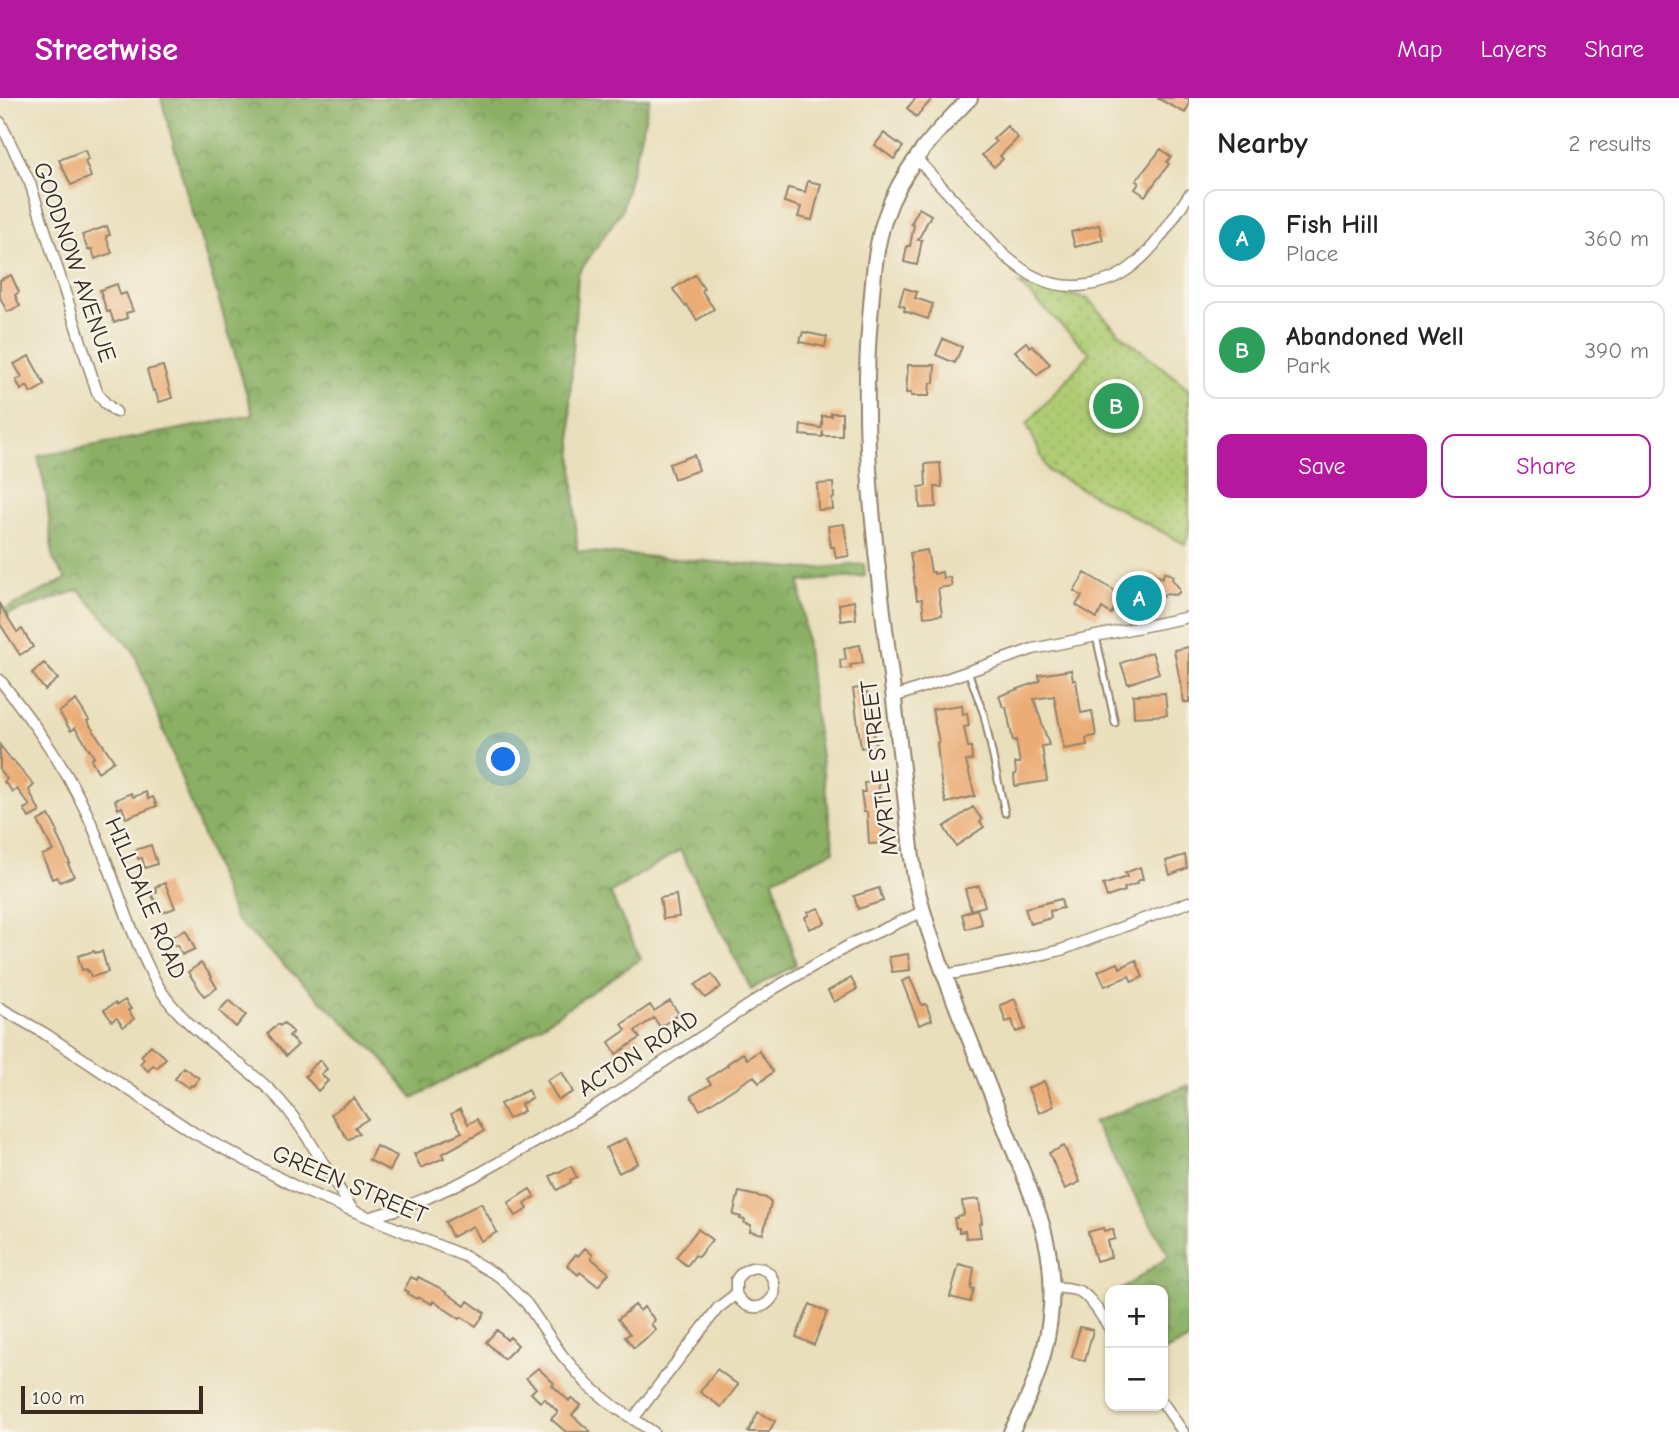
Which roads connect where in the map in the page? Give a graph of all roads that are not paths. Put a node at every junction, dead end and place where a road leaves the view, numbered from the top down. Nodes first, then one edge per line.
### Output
1 (970, 98) edge
2 (0, 122) edge
3 (916, 158) junction
4 (1189, 195) edge
5 (116, 412) dead end
6 (1189, 617) edge
7 (1096, 636) junction
8 (968, 671) junction
9 (0, 680) edge
10 (894, 697) junction
11 (1115, 723) dead end
12 (1005, 813) dead end
13 (1189, 902) edge
14 (922, 912) junction
15 (945, 975) junction
16 (0, 1008) edge
17 (353, 1211) junction
18 (371, 1217) junction
19 (1052, 1287) junction
20 (736, 1294) junction
21 (1105, 1322) edge
22 (1168, 1410) edge
23 (633, 1419) junction
24 (653, 1432) edge
25 (1011, 1432) edge
26 (1184, 1432) edge

1 - 3 street, MYRTLE STREET
2 - 5 street, GOODNOW AVENUE
3 - 4 street
3 - 10 street, MYRTLE STREET
6 - 7 street
7 - 8 street
7 - 11 lane
8 - 10 street
8 - 12 lane
9 - 17 street, HILLDALE ROAD
10 - 14 street, MYRTLE STREET
13 - 15 street
14 - 15 street, MYRTLE STREET
14 - 18 street, ACTON ROAD
15 - 19 street, MYRTLE STREET
16 - 17 street, GREEN STREET
17 - 18 street, GREEN STREET
18 - 23 street, GREEN STREET
19 - 21 street
19 - 25 street, MYRTLE STREET
20 - 20 street
20 - 23 street
22 - 26 street
23 - 24 street, GREEN STREET

